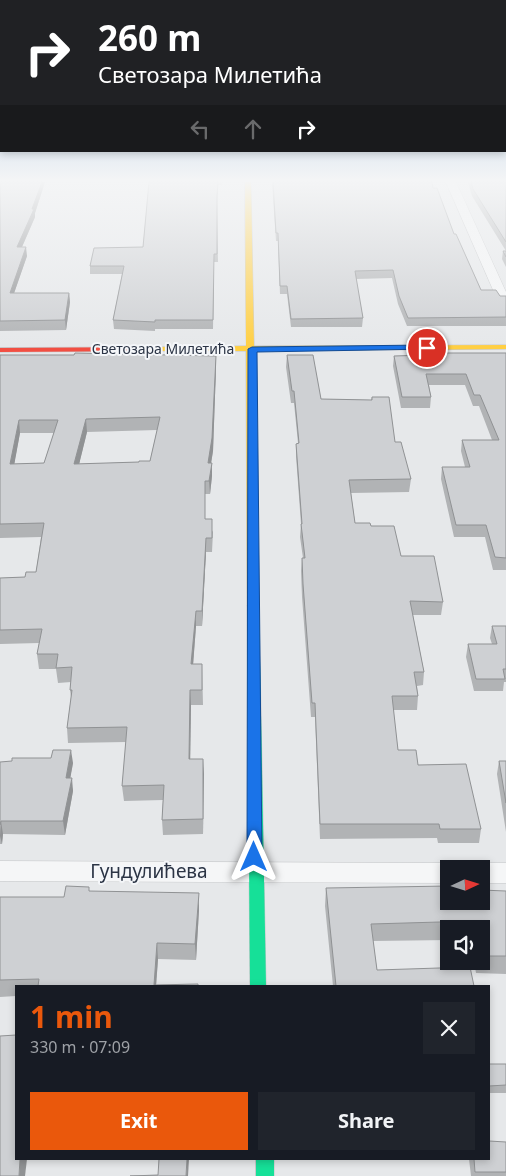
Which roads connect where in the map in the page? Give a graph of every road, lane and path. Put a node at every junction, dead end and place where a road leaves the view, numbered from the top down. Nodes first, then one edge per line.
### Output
1 (249, 237) edge
2 (476, 237) edge
3 (503, 298) edge
4 (506, 347) edge
5 (252, 349) junction
6 (0, 350) edge
7 (0, 871) edge
8 (254, 871) junction
9 (440, 873) edge
10 (490, 873) edge
11 (506, 873) edge
12 (258, 985) edge
13 (265, 1160) edge
14 (265, 1176) edge

1 - 5 main road
2 - 3 street
4 - 5 main road, Светозара Милетића
5 - 6 main road, Светозара Милетића
5 - 8 main road
7 - 8 street, Гундулићева
8 - 9 street, Гундулићева
8 - 12 main road
10 - 11 street
13 - 14 main road

